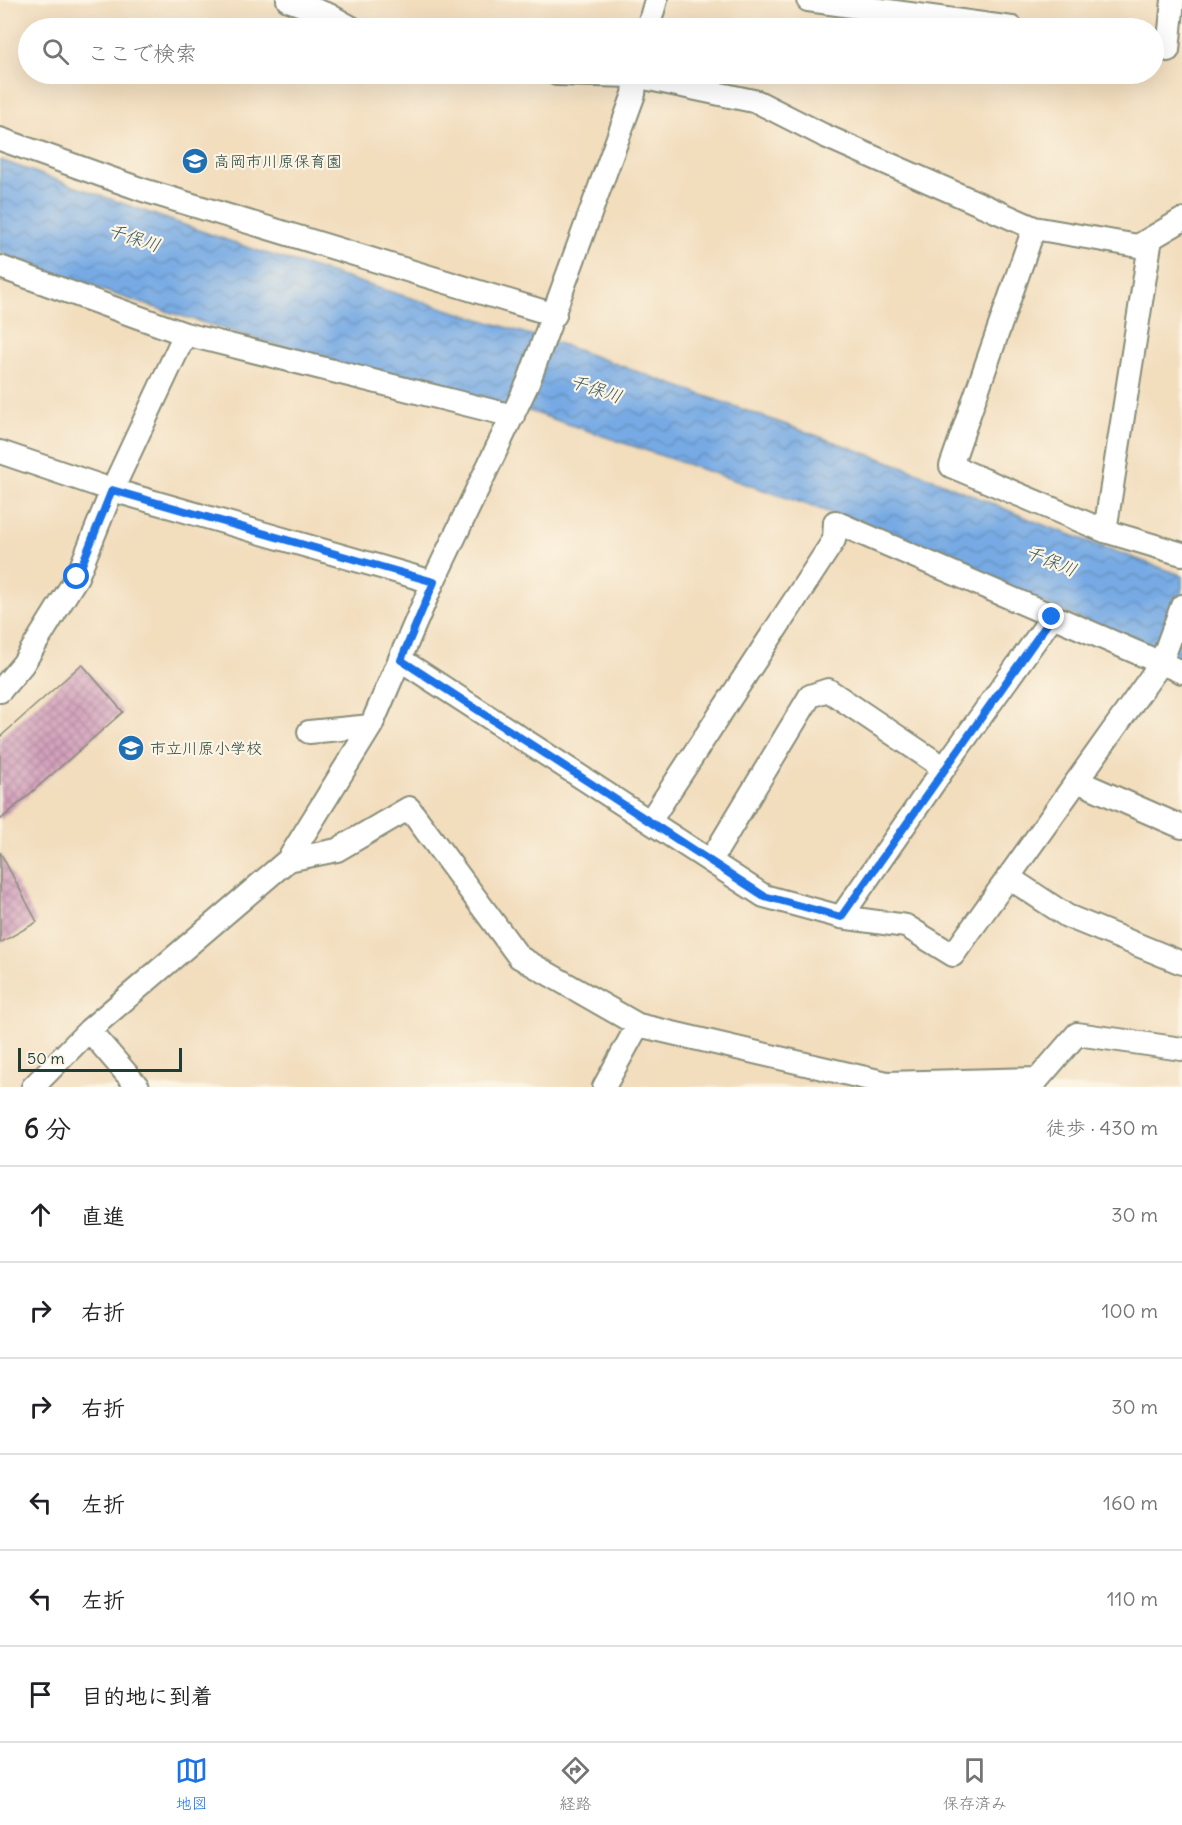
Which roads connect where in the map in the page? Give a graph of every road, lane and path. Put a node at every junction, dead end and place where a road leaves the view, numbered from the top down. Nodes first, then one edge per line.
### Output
1 (288, 0) edge
2 (656, 0) edge
3 (808, 0) edge
4 (1173, 0) edge
5 (919, 8) edge
6 (334, 18) edge
7 (651, 18) edge
8 (966, 18) edge
9 (1168, 50) edge
10 (635, 84) edge
11 (677, 84) edge
12 (0, 139) edge
13 (1182, 220) edge
14 (1034, 228) junction
15 (1151, 238) junction
16 (0, 267) edge
17 (553, 320) junction
18 (185, 334) junction
19 (513, 416) junction
20 (0, 452) edge
21 (112, 490) junction
22 (1105, 531) junction
23 (1182, 554) edge
24 (434, 582) junction
25 (1182, 606) edge
26 (1052, 617) junction
27 (1162, 659) junction
28 (401, 660) junction
29 (1182, 672) edge
30 (0, 691) edge
31 (371, 726) junction
32 (309, 732) dead end
33 (944, 768) junction
34 (1077, 781) junction
35 (650, 820) junction
36 (1182, 826) edge
37 (288, 860) junction
38 (711, 860) junction
39 (1008, 878) junction
40 (841, 917) junction
41 (1182, 963) edge
42 (638, 1025) junction
43 (89, 1030) junction
44 (1182, 1048) edge
45 (886, 1085) edge
46 (33, 1087) edge
47 (138, 1087) edge
48 (604, 1087) edge

1 - 6 street
2 - 7 street
3 - 5 street
4 - 9 street
5 - 8 street
10 - 17 street
11 - 14 street
12 - 17 street
13 - 15 street
14 - 15 street
14 - 22 street
15 - 22 street
16 - 18 street
17 - 19 street
18 - 19 street
18 - 21 street
19 - 24 street
20 - 21 street
21 - 24 street
21 - 30 street
22 - 23 street
24 - 28 street
25 - 27 street
26 - 27 street
26 - 33 street
26 - 35 street
27 - 29 street
27 - 34 street
28 - 31 street
28 - 35 street
31 - 32 street
31 - 37 street
33 - 38 street
33 - 40 street
34 - 36 street
34 - 39 street
35 - 38 street
37 - 42 street
37 - 43 street
38 - 40 street
39 - 40 street
39 - 41 street
42 - 45 street
42 - 48 street
43 - 46 street
43 - 47 street
44 - 45 street

